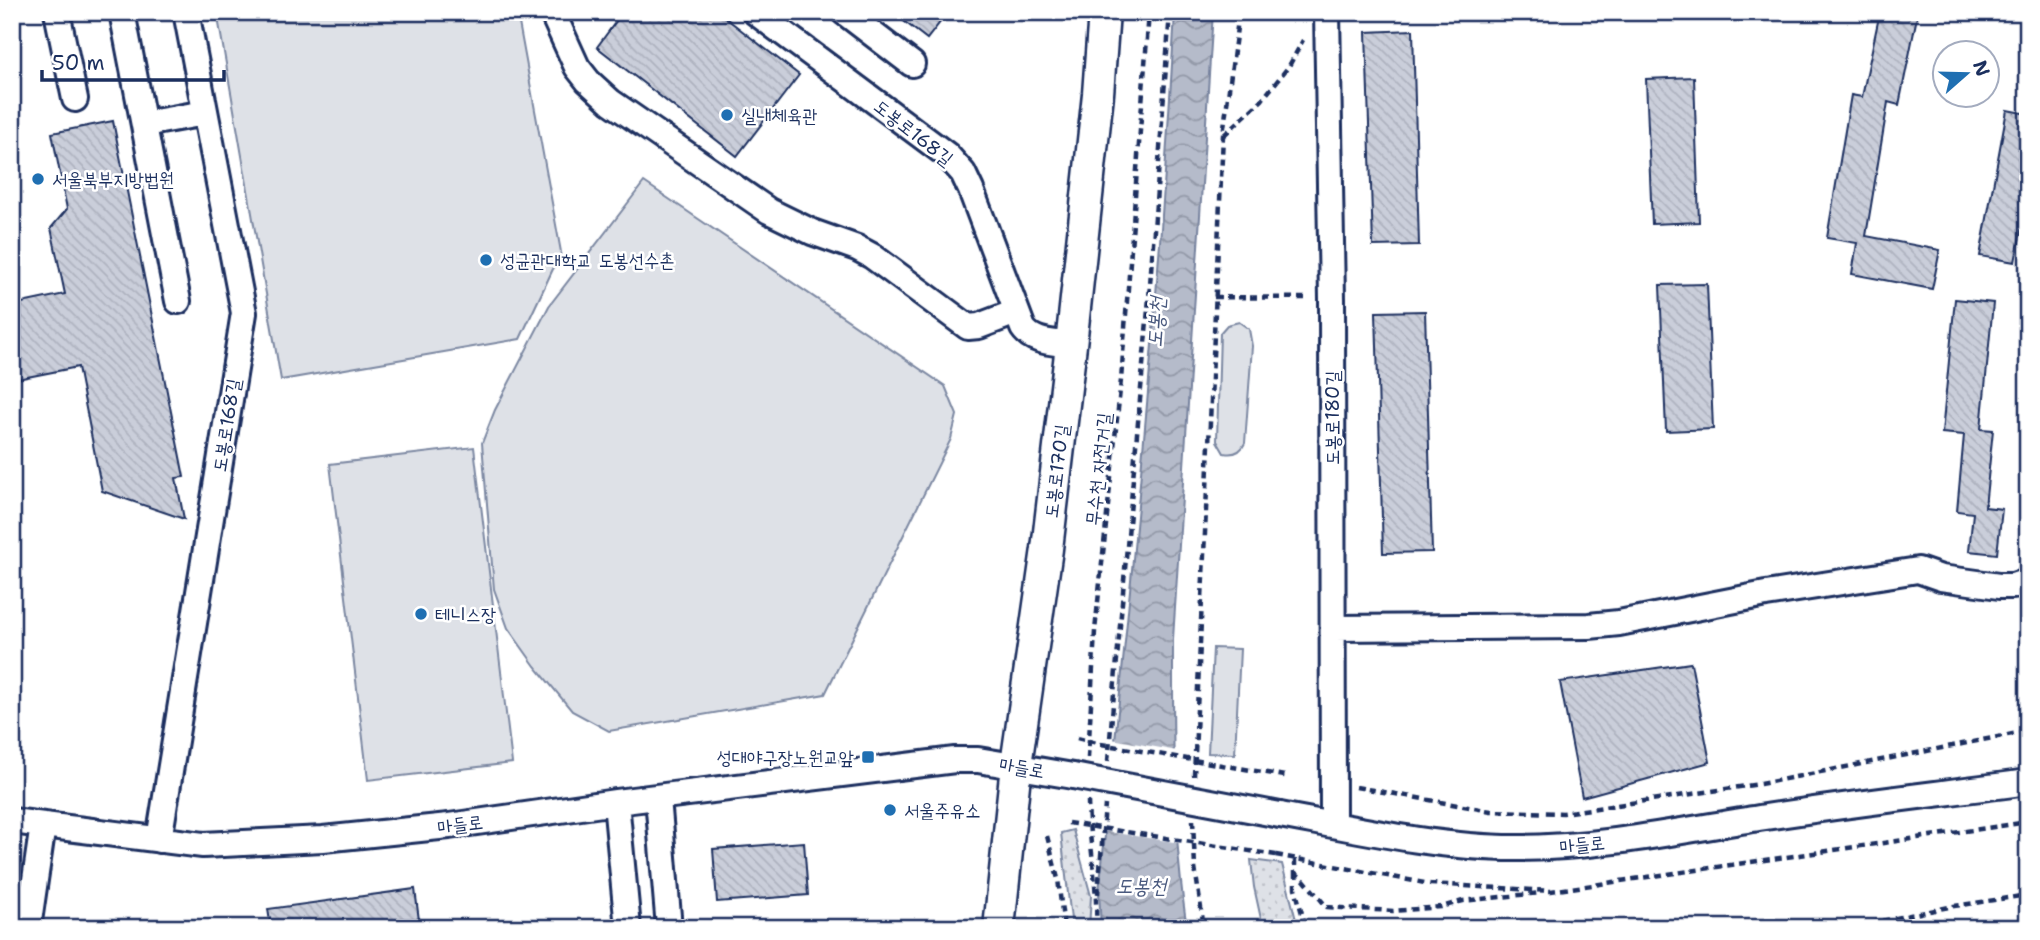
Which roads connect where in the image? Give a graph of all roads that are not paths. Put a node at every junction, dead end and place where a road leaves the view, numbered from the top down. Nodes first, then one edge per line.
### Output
1 (57, 12) edge
2 (122, 12) edge
3 (186, 12) edge
4 (552, 12) edge
5 (755, 12) edge
6 (844, 12) edge
7 (1104, 12) edge
8 (1327, 12) edge
9 (912, 64) dead end
10 (75, 99) dead end
11 (205, 113) junction
12 (144, 124) junction
13 (178, 300) dead end
14 (1016, 312) junction
15 (1071, 345) junction
16 (2028, 581) edge
17 (1333, 628) junction
18 (1016, 765) junction
19 (2028, 782) edge
20 (658, 797) junction
21 (616, 802) junction
22 (12, 821) edge
23 (1333, 824) junction
24 (43, 825) junction
25 (159, 840) junction
26 (28, 928) edge
27 (628, 928) edge
28 (669, 928) edge
29 (999, 928) edge

1 - 10 street
2 - 12 street
3 - 11 street, 도봉로168길
4 - 14 street
5 - 14 street, 도봉로168길
6 - 9 street
7 - 15 main road, 도봉로170길
8 - 17 street, 도봉로180길
11 - 12 street
11 - 25 street, 도봉로168길
12 - 13 street
14 - 15 street, 도봉로168길
15 - 18 main road, 도봉로170길
16 - 17 street
17 - 23 street, 도봉로180길
18 - 20 street, 마들로
18 - 23 street, 마들로, bridge
18 - 29 main road, 도봉로170길
19 - 23 street, 마들로
20 - 21 street, 마들로
20 - 28 street
21 - 25 street, 마들로
21 - 27 street
22 - 24 street, 마들로
24 - 25 street, 마들로
24 - 26 street

